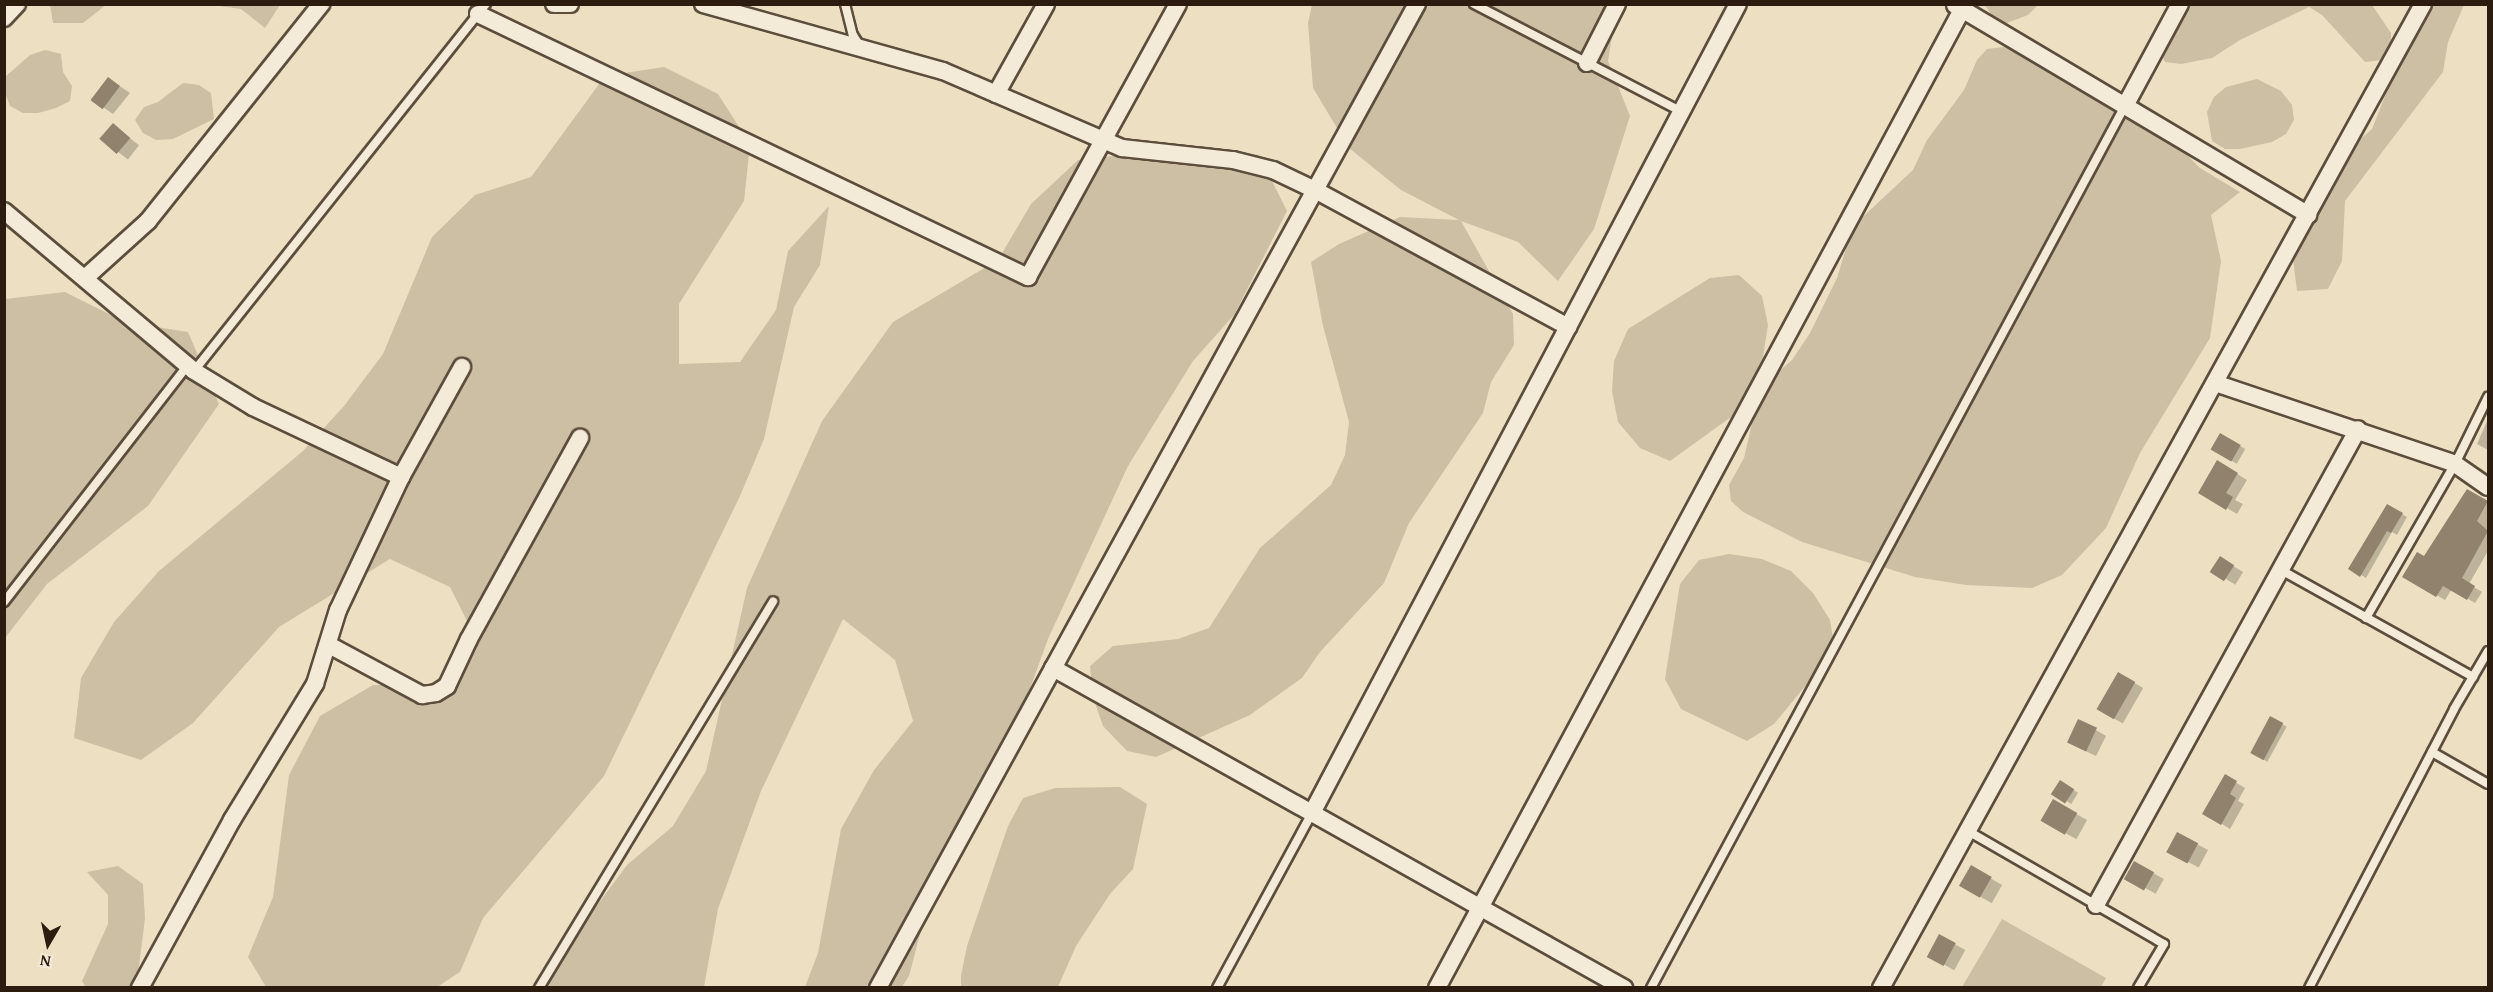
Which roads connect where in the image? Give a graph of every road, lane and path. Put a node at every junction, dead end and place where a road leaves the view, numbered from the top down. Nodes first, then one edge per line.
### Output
1 (17, 4) edge
2 (321, 4) edge
3 (554, 4) edge
4 (570, 4) edge
5 (703, 4) edge
6 (845, 4) edge
7 (1046, 4) edge
8 (1178, 4) edge
9 (1417, 4) edge
10 (1474, 4) edge
11 (1617, 4) edge
12 (1738, 4) edge
13 (2180, 4) edge
14 (2423, 4) edge
15 (1960, 6) edge
16 (482, 9) edge
17 (4, 18) edge
18 (861, 48) junction
19 (1587, 63) junction
20 (996, 94) junction
21 (2125, 106) junction
22 (1682, 112) junction
23 (1102, 139) junction
24 (1316, 190) junction
25 (6, 215) edge
26 (2308, 215) junction
27 (85, 278) junction
28 (1568, 327) junction
29 (462, 367) dead end
30 (191, 368) junction
31 (2215, 383) junction
32 (2488, 397) edge
33 (2358, 429) junction
34 (580, 438) dead end
35 (2455, 464) junction
36 (401, 477) junction
37 (2488, 487) edge
38 (2281, 570) junction
39 (773, 601) dead end
40 (4, 602) edge
41 (2366, 618) junction
42 (329, 645) junction
43 (2488, 651) edge
44 (1053, 668) junction
45 (2473, 677) junction
46 (2432, 752) junction
47 (2488, 784) edge
48 (1312, 813) junction
49 (1968, 831) junction
50 (2096, 905) junction
51 (1480, 907) junction
52 (140, 987) edge
53 (539, 987) edge
54 (878, 987) edge
55 (1217, 987) edge
56 (1437, 987) edge
57 (1624, 987) edge
58 (1651, 987) edge
59 (1881, 987) edge
60 (2138, 987) edge
61 (2309, 987) edge

1 - 17 street
2 - 27 street
3 - 4 street
5 - 18 street
6 - 18 lane
7 - 20 street
8 - 23 street
9 - 24 street
10 - 19 lane
11 - 19 street
12 - 22 street
13 - 21 street
14 - 26 street
15 - 21 street
15 - 51 street
16 - 23 street
16 - 30 lane
18 - 20 street
19 - 22 lane
20 - 23 street
21 - 26 street
21 - 58 lane
22 - 28 street
23 - 24 street
24 - 28 street
24 - 44 street
25 - 27 street
26 - 31 street
27 - 30 street
28 - 48 street
29 - 36 street
30 - 36 street
30 - 40 lane
31 - 33 street
31 - 49 street
32 - 35 lane
33 - 35 street
33 - 38 street
34 - 42 street
35 - 37 street
35 - 41 lane
36 - 42 street
38 - 41 lane
38 - 50 street
39 - 53 lane
41 - 45 lane
42 - 52 street
43 - 45 lane
44 - 48 street
44 - 54 street
45 - 46 lane
46 - 47 lane
46 - 61 lane
48 - 51 street
48 - 55 lane
49 - 50 lane
49 - 59 street
50 - 60 lane
51 - 56 street
51 - 57 street

